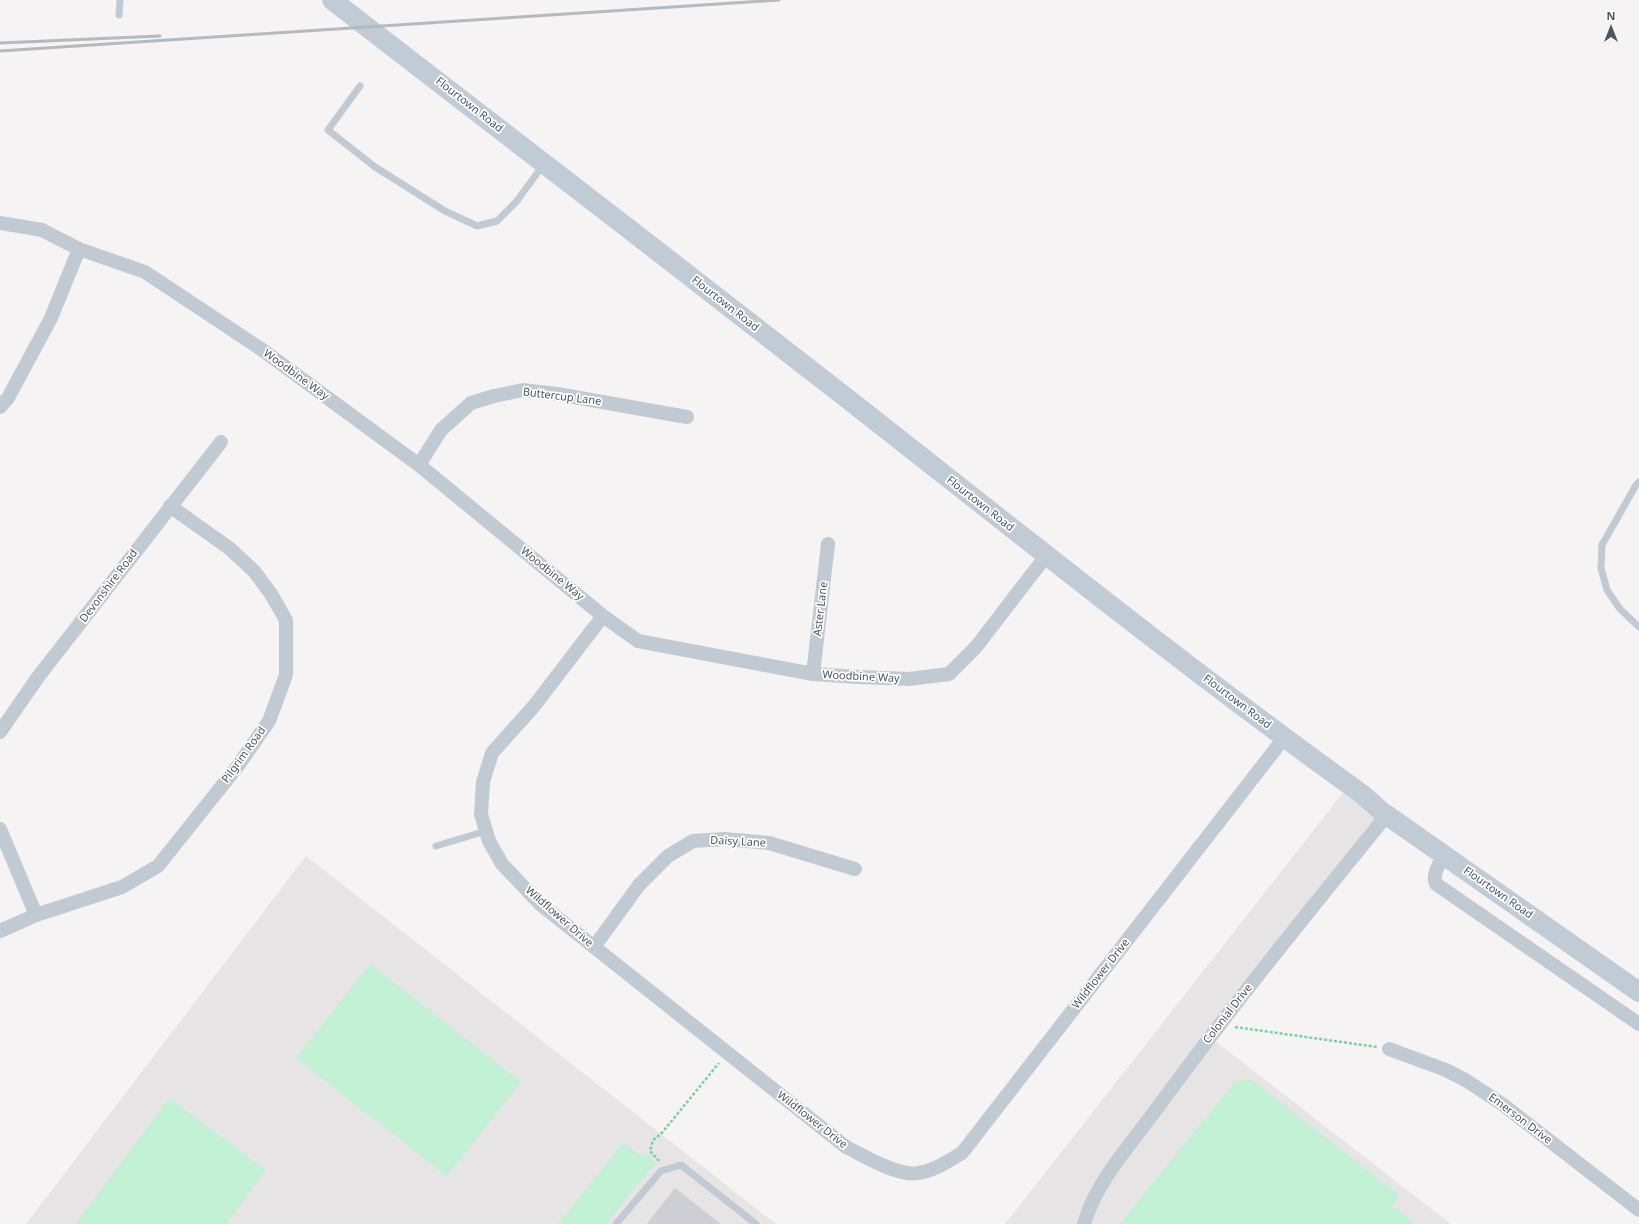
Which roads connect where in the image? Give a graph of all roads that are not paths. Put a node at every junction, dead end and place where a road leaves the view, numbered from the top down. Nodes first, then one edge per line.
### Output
1 (120, 0) edge
2 (332, 0) edge
3 (119, 15) dead end
4 (360, 86) dead end
5 (544, 164) junction
6 (0, 223) edge
7 (79, 249) junction
8 (0, 407) edge
9 (687, 417) dead end
10 (221, 442) dead end
11 (419, 465) junction
12 (1639, 482) edge
13 (170, 506) junction
14 (828, 544) dead end
15 (1046, 556) junction
16 (603, 616) junction
17 (1639, 627) edge
18 (813, 674) junction
19 (0, 732) edge
20 (1284, 738) junction
21 (1387, 815) junction
22 (0, 829) edge
23 (486, 831) junction
24 (436, 846) dead end
25 (1444, 855) junction
26 (855, 869) dead end
27 (36, 915) junction
28 (0, 931) edge
29 (594, 948) junction
30 (1639, 992) edge
31 (1639, 1024) edge
32 (1389, 1049) road end
33 (1639, 1210) edge
34 (616, 1224) edge
35 (756, 1224) edge
36 (1084, 1224) edge

1 - 3 lane
2 - 5 main road, Flourtown Road
4 - 5 lane
5 - 15 main road, Flourtown Road
6 - 7 street, Woodbine Way
7 - 8 street
7 - 11 street, Woodbine Way
9 - 11 street, Buttercup Lane
10 - 13 street, Devonshire Road
11 - 16 street, Woodbine Way
12 - 17 lane
13 - 19 street, Devonshire Road
13 - 27 street, Pilgrim Road
14 - 18 street, Aster Lane
15 - 18 street, Woodbine Way
15 - 20 main road, Flourtown Road
16 - 18 street, Woodbine Way
16 - 23 street, Wildflower Drive
20 - 21 main road, Flourtown Road
20 - 29 street, Wildflower Drive
21 - 25 main road, Flourtown Road
21 - 36 street, Colonial Drive
22 - 27 street
23 - 24 lane
23 - 29 street, Wildflower Drive
25 - 30 main road, Flourtown Road
25 - 31 street
26 - 29 street, Daisy Lane
27 - 28 street, Pilgrim Road
32 - 33 street, Emerson Drive
34 - 35 lane

